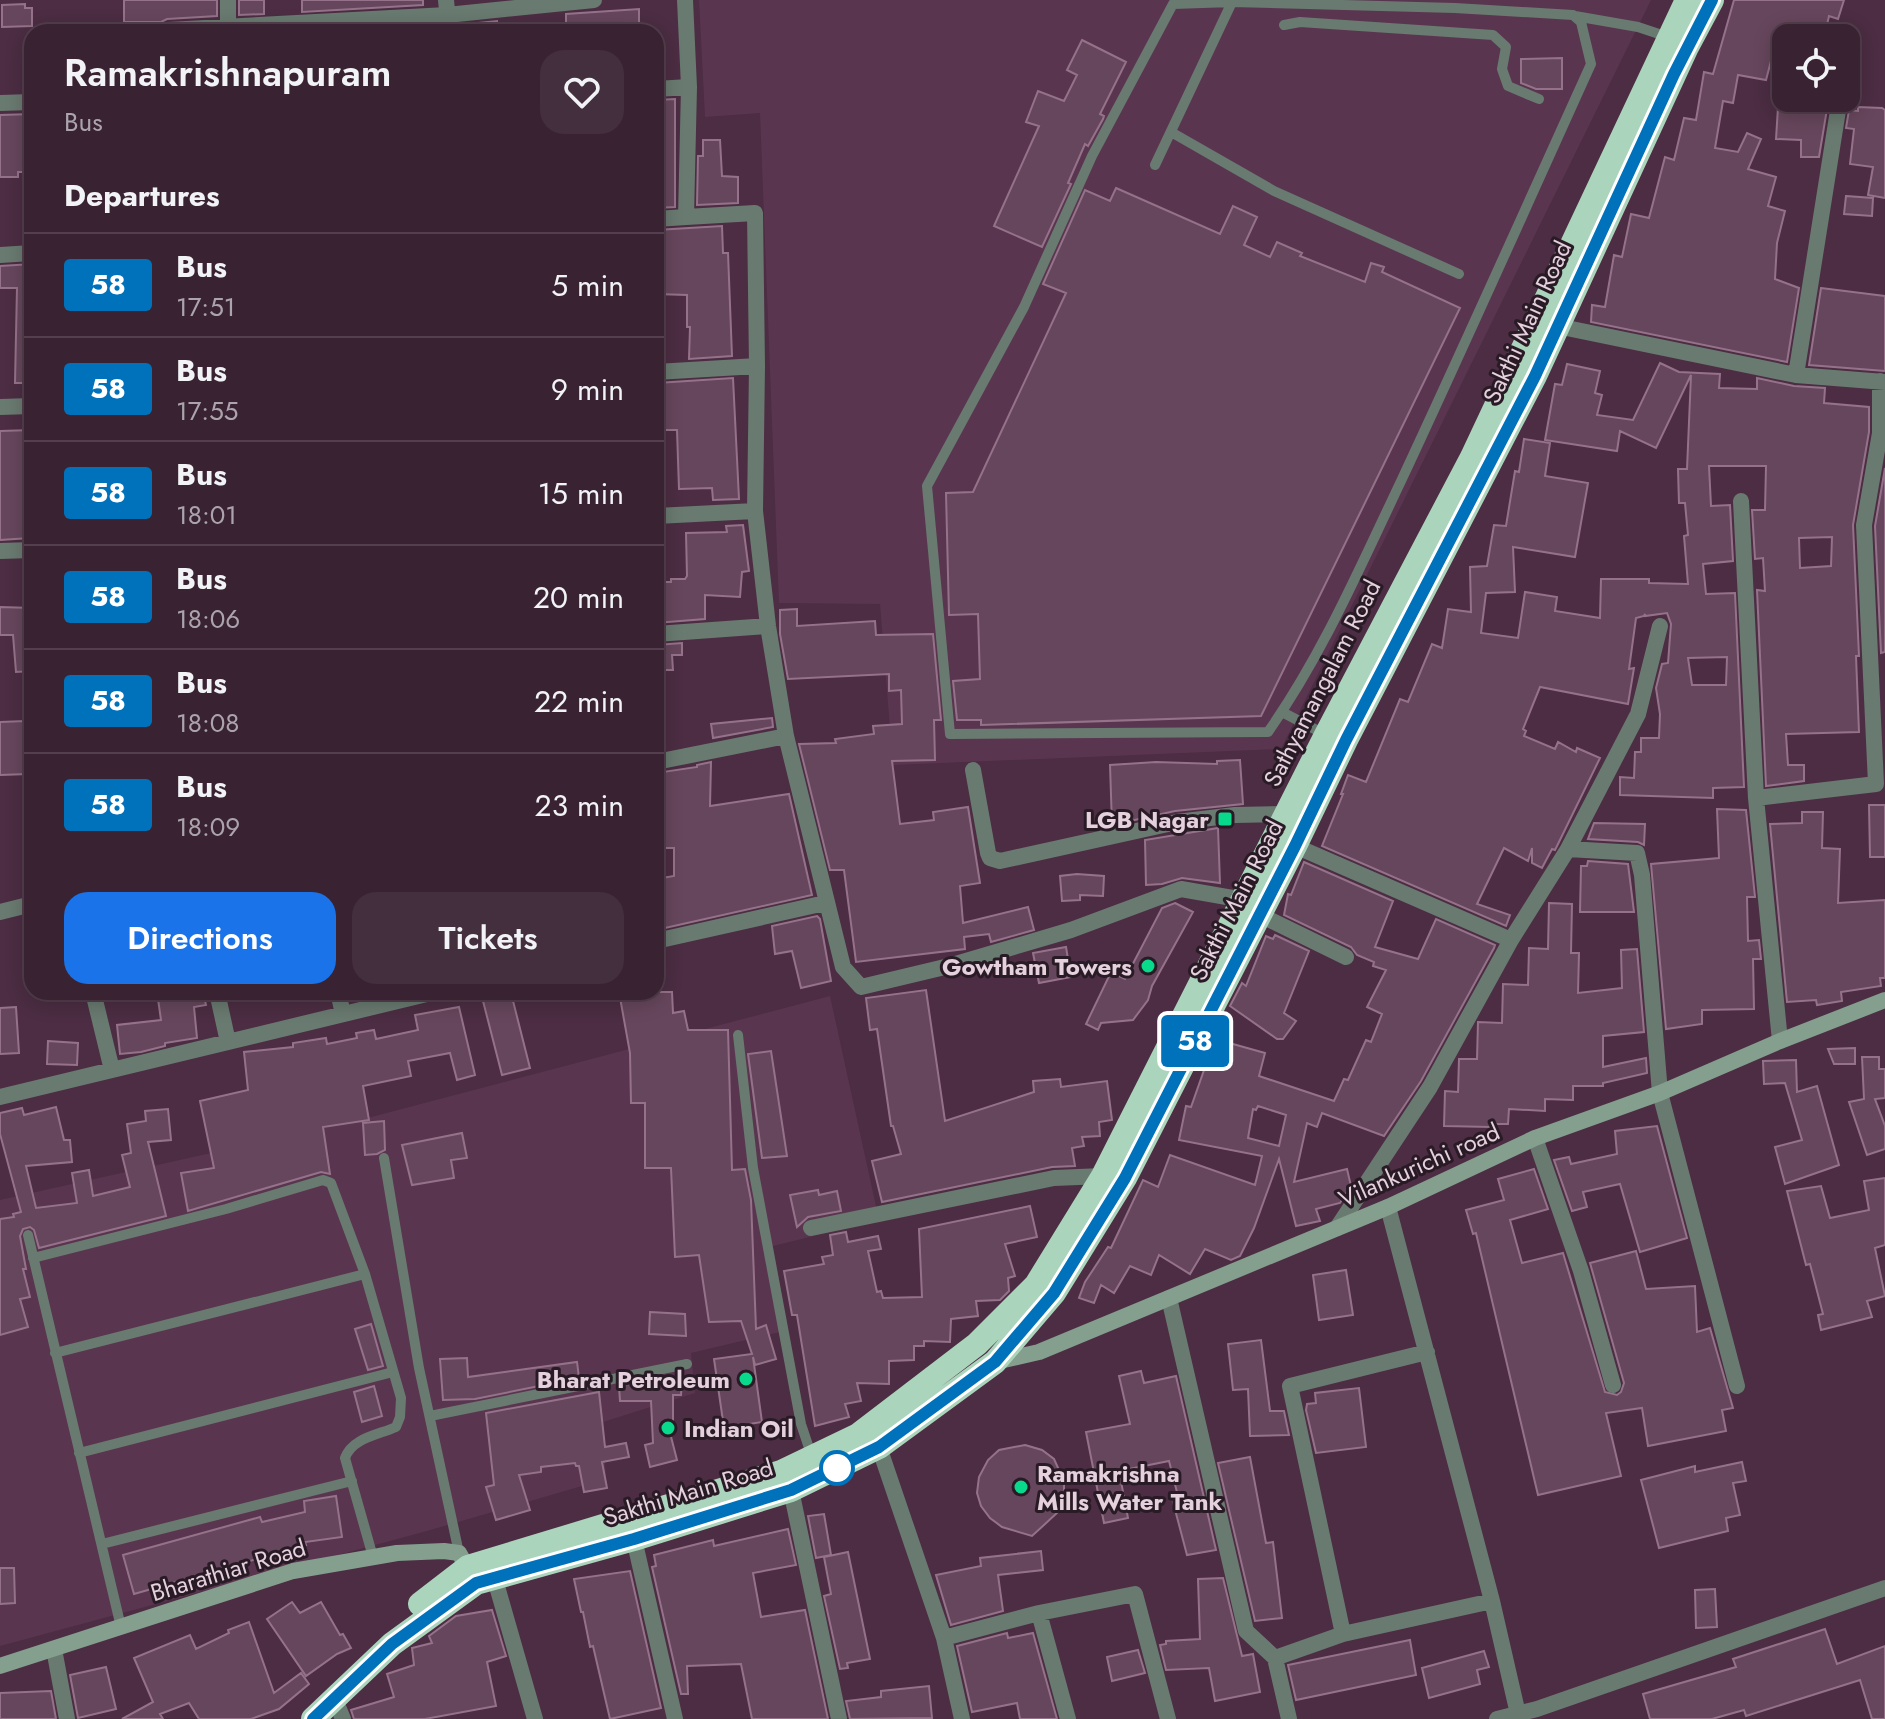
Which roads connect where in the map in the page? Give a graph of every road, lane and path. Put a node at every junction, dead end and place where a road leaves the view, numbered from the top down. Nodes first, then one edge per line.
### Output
1 (228, 0) edge
2 (594, 0) edge
3 (685, 0) edge
4 (1687, 0) edge
5 (1712, 0) edge
6 (1232, 2) edge
7 (447, 16) edge
8 (1577, 19) junction
9 (228, 24) edge
10 (322, 24) edge
11 (1284, 25) dead end
12 (1668, 37) junction
13 (689, 87) junction
14 (664, 89) edge
15 (1539, 99) dead end
16 (24, 102) edge
17 (0, 103) edge
18 (1838, 112) edge
19 (1171, 132) junction
20 (1155, 165) dead end
21 (686, 217) junction
22 (664, 218) edge
23 (24, 254) edge
24 (0, 255) edge
25 (1459, 274) dead end
26 (1557, 326) junction
27 (757, 366) junction
28 (664, 372) edge
29 (1796, 375) junction
30 (1882, 382) edge
31 (24, 406) edge
32 (0, 407) edge
33 (1741, 501) dead end
34 (755, 511) junction
35 (664, 516) edge
36 (24, 550) edge
37 (0, 551) edge
38 (768, 626) junction
39 (1660, 626) dead end
40 (664, 633) edge
41 (1282, 712) junction
42 (1326, 735) junction
43 (786, 736) junction
44 (664, 760) edge
45 (973, 770) dead end
46 (1756, 798) junction
47 (1286, 814) junction
48 (1295, 846) junction
49 (1568, 849) junction
50 (825, 903) junction
51 (24, 906) edge
52 (1252, 908) junction
53 (0, 912) edge
54 (664, 939) edge
55 (1511, 940) junction
56 (1346, 957) dead end
57 (95, 1000) edge
58 (219, 1000) edge
59 (340, 1000) edge
60 (402, 1000) edge
61 (1885, 1000) edge
62 (343, 1014) junction
63 (738, 1035) dead end
64 (1780, 1041) junction
65 (228, 1042) junction
66 (112, 1070) junction
67 (1660, 1093) junction
68 (0, 1097) edge
69 (1535, 1138) junction
70 (384, 1158) dead end
71 (1103, 1176) junction
72 (1388, 1207) junction
73 (811, 1228) dead end
74 (1337, 1228) junction
75 (28, 1235) dead end
76 (33, 1258) junction
77 (365, 1274) junction
78 (1169, 1298) junction
79 (977, 1344) junction
80 (1427, 1352) junction
81 (55, 1353) junction
82 (995, 1362) junction
83 (687, 1364) dead end
84 (393, 1372) junction
85 (1613, 1385) dead end
86 (1737, 1386) dead end
87 (430, 1416) junction
88 (879, 1447) junction
89 (79, 1453) junction
90 (812, 1457) junction
91 (352, 1481) junction
92 (791, 1490) junction
93 (634, 1539) junction
94 (102, 1544) junction
95 (373, 1557) junction
96 (477, 1568) junction
97 (1885, 1588) edge
98 (1492, 1601) junction
99 (1039, 1613) junction
100 (121, 1627) junction
101 (1343, 1634) junction
102 (944, 1638) junction
103 (54, 1649) junction
104 (1275, 1658) junction
105 (0, 1666) edge
106 (339, 1708) edge
107 (1518, 1714) junction
108 (67, 1719) edge
109 (295, 1719) edge
110 (313, 1719) edge
111 (535, 1719) edge
112 (675, 1719) edge
113 (839, 1719) edge
114 (962, 1719) edge
115 (1068, 1719) edge
116 (1168, 1719) edge
117 (1289, 1719) edge
118 (1497, 1719) edge

1 - 9 street
2 - 7 street
3 - 13 street
4 - 12 highway, Sathyamangalam Road
5 - 26 highway, Sakthi Main Road
6 - 8 lane
6 - 19 lane
6 - 41 lane
7 - 10 street
8 - 12 lane
8 - 41 lane
11 - 15 lane
12 - 42 highway, Sathyamangalam Road
13 - 14 street
13 - 21 street
16 - 17 street
18 - 29 street
19 - 20 lane
19 - 25 lane
21 - 22 street
21 - 27 street
23 - 24 street
26 - 29 street
26 - 48 highway, Sakthi Main Road
27 - 28 street
27 - 34 street
29 - 30 street
30 - 46 street
31 - 32 street
33 - 46 street
34 - 35 street
34 - 38 street
36 - 37 street
38 - 40 street
38 - 43 street
39 - 49 street
41 - 42 lane
42 - 47 highway, Sathyamangalam Road
43 - 44 street
43 - 50 street
45 - 47 street
46 - 64 street
47 - 52 highway, Sathyamangalam Road
48 - 52 highway, Sakthi Main Road
48 - 55 street
49 - 55 street
49 - 67 street
50 - 52 street
50 - 54 street
51 - 53 street
52 - 56 street
52 - 71 highway, Sathyamangalam Road
52 - 82 highway, Sakthi Main Road
55 - 74 street
57 - 66 street
58 - 65 street
59 - 62 street
60 - 62 street
61 - 64 main road, Vilankurichi road
62 - 65 street
63 - 90 lane
64 - 67 main road, Vilankurichi road
65 - 66 street
66 - 68 street
67 - 69 main road, Vilankurichi road
67 - 86 street
69 - 72 main road, Vilankurichi road
69 - 85 street
70 - 87 lane
71 - 73 street
71 - 79 highway, Sathyamangalam Road
72 - 74 main road, Vilankurichi road
72 - 80 street
74 - 78 main road, Vilankurichi road
75 - 76 lane
76 - 77 lane
76 - 81 lane
77 - 81 lane
77 - 84 lane
78 - 82 main road, Vilankurichi road
78 - 104 street
79 - 82 main road
79 - 90 highway, Sathyamangalam Road
80 - 98 street
80 - 101 street
81 - 89 lane
82 - 88 highway, Sakthi Main Road
83 - 87 lane
84 - 89 lane
84 - 91 lane
87 - 96 lane
88 - 92 highway, Sakthi Main Road
88 - 102 street
89 - 94 lane
90 - 96 highway, Sathyamangalam Road
91 - 94 lane
91 - 95 lane
92 - 93 highway, Sakthi Main Road
92 - 113 street
93 - 96 highway, Sakthi Main Road
93 - 112 street
94 - 100 lane
95 - 96 main road, Bharathiar Road
95 - 100 main road, Bharathiar Road
96 - 106 highway, Sakthi Main Road
96 - 109 highway, Sathyamangalam Road
96 - 111 street
97 - 107 street
98 - 101 street
98 - 107 street
99 - 102 street
99 - 115 street
99 - 116 street
100 - 103 main road, Bharathiar Road
101 - 104 street
102 - 114 street
103 - 105 main road, Bharathiar Road
103 - 108 street
104 - 117 street
106 - 110 highway, Sakthi Main Road
107 - 118 street

